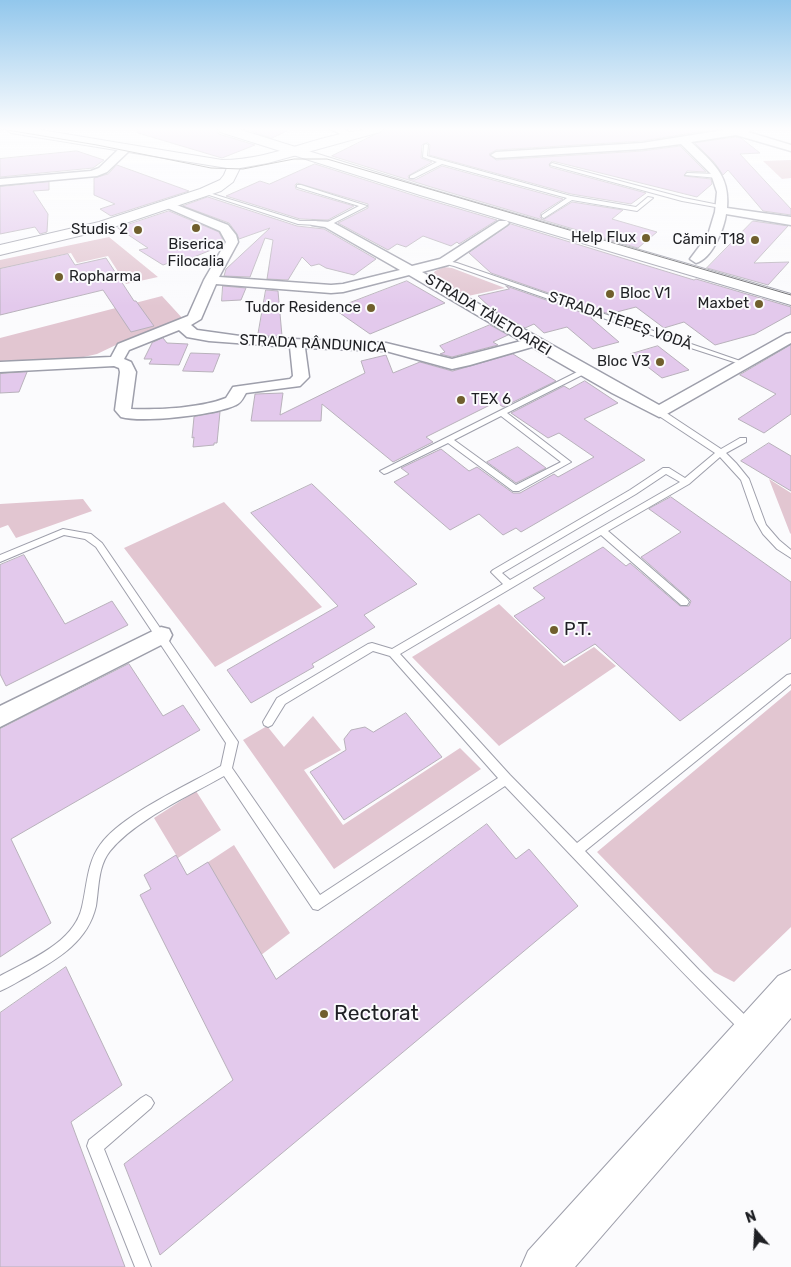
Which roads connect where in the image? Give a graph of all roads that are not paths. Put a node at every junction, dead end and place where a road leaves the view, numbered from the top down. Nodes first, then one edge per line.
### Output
1 (214, 188) edge
2 (306, 188) edge
3 (415, 188) edge
4 (450, 188) edge
5 (535, 188) edge
6 (640, 188) edge
7 (723, 188) edge
8 (211, 190) junction
9 (571, 198) junction
10 (650, 198) dead end
11 (169, 204) junction
12 (720, 208) junction
13 (544, 216) junction
14 (791, 221) edge
15 (502, 223) dead end
16 (322, 224) junction
17 (0, 250) edge
18 (696, 259) junction
19 (444, 262) junction
20 (411, 270) junction
21 (211, 280) junction
22 (791, 285) edge
23 (791, 300) edge
24 (182, 325) junction
25 (791, 337) edge
26 (533, 342) junction
27 (297, 344) junction
28 (116, 361) junction
29 (745, 364) junction
30 (0, 367) edge
31 (584, 372) junction
32 (659, 412) junction
33 (502, 413) junction
34 (449, 440) junction
35 (743, 440) dead end
36 (720, 453) junction
37 (384, 471) dead end
38 (686, 482) junction
39 (602, 530) junction
40 (791, 554) edge
41 (0, 559) edge
42 (510, 586) junction
43 (684, 602) dead end
44 (160, 635) junction
45 (393, 653) junction
46 (791, 678) edge
47 (0, 716) edge
48 (268, 722) dead end
49 (226, 769) junction
50 (506, 779) junction
51 (576, 851) junction
52 (0, 984) edge
53 (791, 989) edge
54 (752, 1032) junction
55 (146, 1103) dead end
56 (143, 1267) edge
57 (544, 1267) edge

1 - 8 main road
2 - 16 lane
3 - 23 main road
4 - 13 main road
5 - 9 lane
6 - 12 lane
7 - 12 street
8 - 11 main road
8 - 16 lane
9 - 10 lane
9 - 13 lane
11 - 17 main road
11 - 21 street
12 - 14 street
12 - 18 street
13 - 18 main road
15 - 19 street
16 - 20 street, STRADA TĂIETOAREI
18 - 22 main road
19 - 20 street
19 - 29 lane, STRADA ȚEPEȘ VODĂ
20 - 21 street
20 - 26 street, STRADA TĂIETOAREI
21 - 24 street
24 - 27 street, STRADA RÂNDUNICA
24 - 28 street
25 - 29 street
26 - 27 street, STRADA RÂNDUNICA
26 - 31 street, STRADA TĂIETOAREI
27 - 28 street
28 - 30 street
29 - 32 street
31 - 32 street, STRADA TĂIETOAREI
31 - 33 lane
32 - 36 lane, STRADA TĂIETOAREI
33 - 34 lane
33 - 34 lane
34 - 37 lane
35 - 36 lane
36 - 38 lane
36 - 40 lane, STRADA TĂIETOAREI
38 - 39 lane
38 - 42 lane
39 - 42 lane
39 - 43 lane
41 - 44 lane
42 - 45 lane
44 - 47 street
44 - 49 lane
45 - 48 lane
45 - 50 lane
46 - 51 lane
49 - 50 lane
49 - 52 lane
50 - 51 lane
51 - 54 lane
53 - 54 main road
54 - 57 main road
55 - 56 lane

